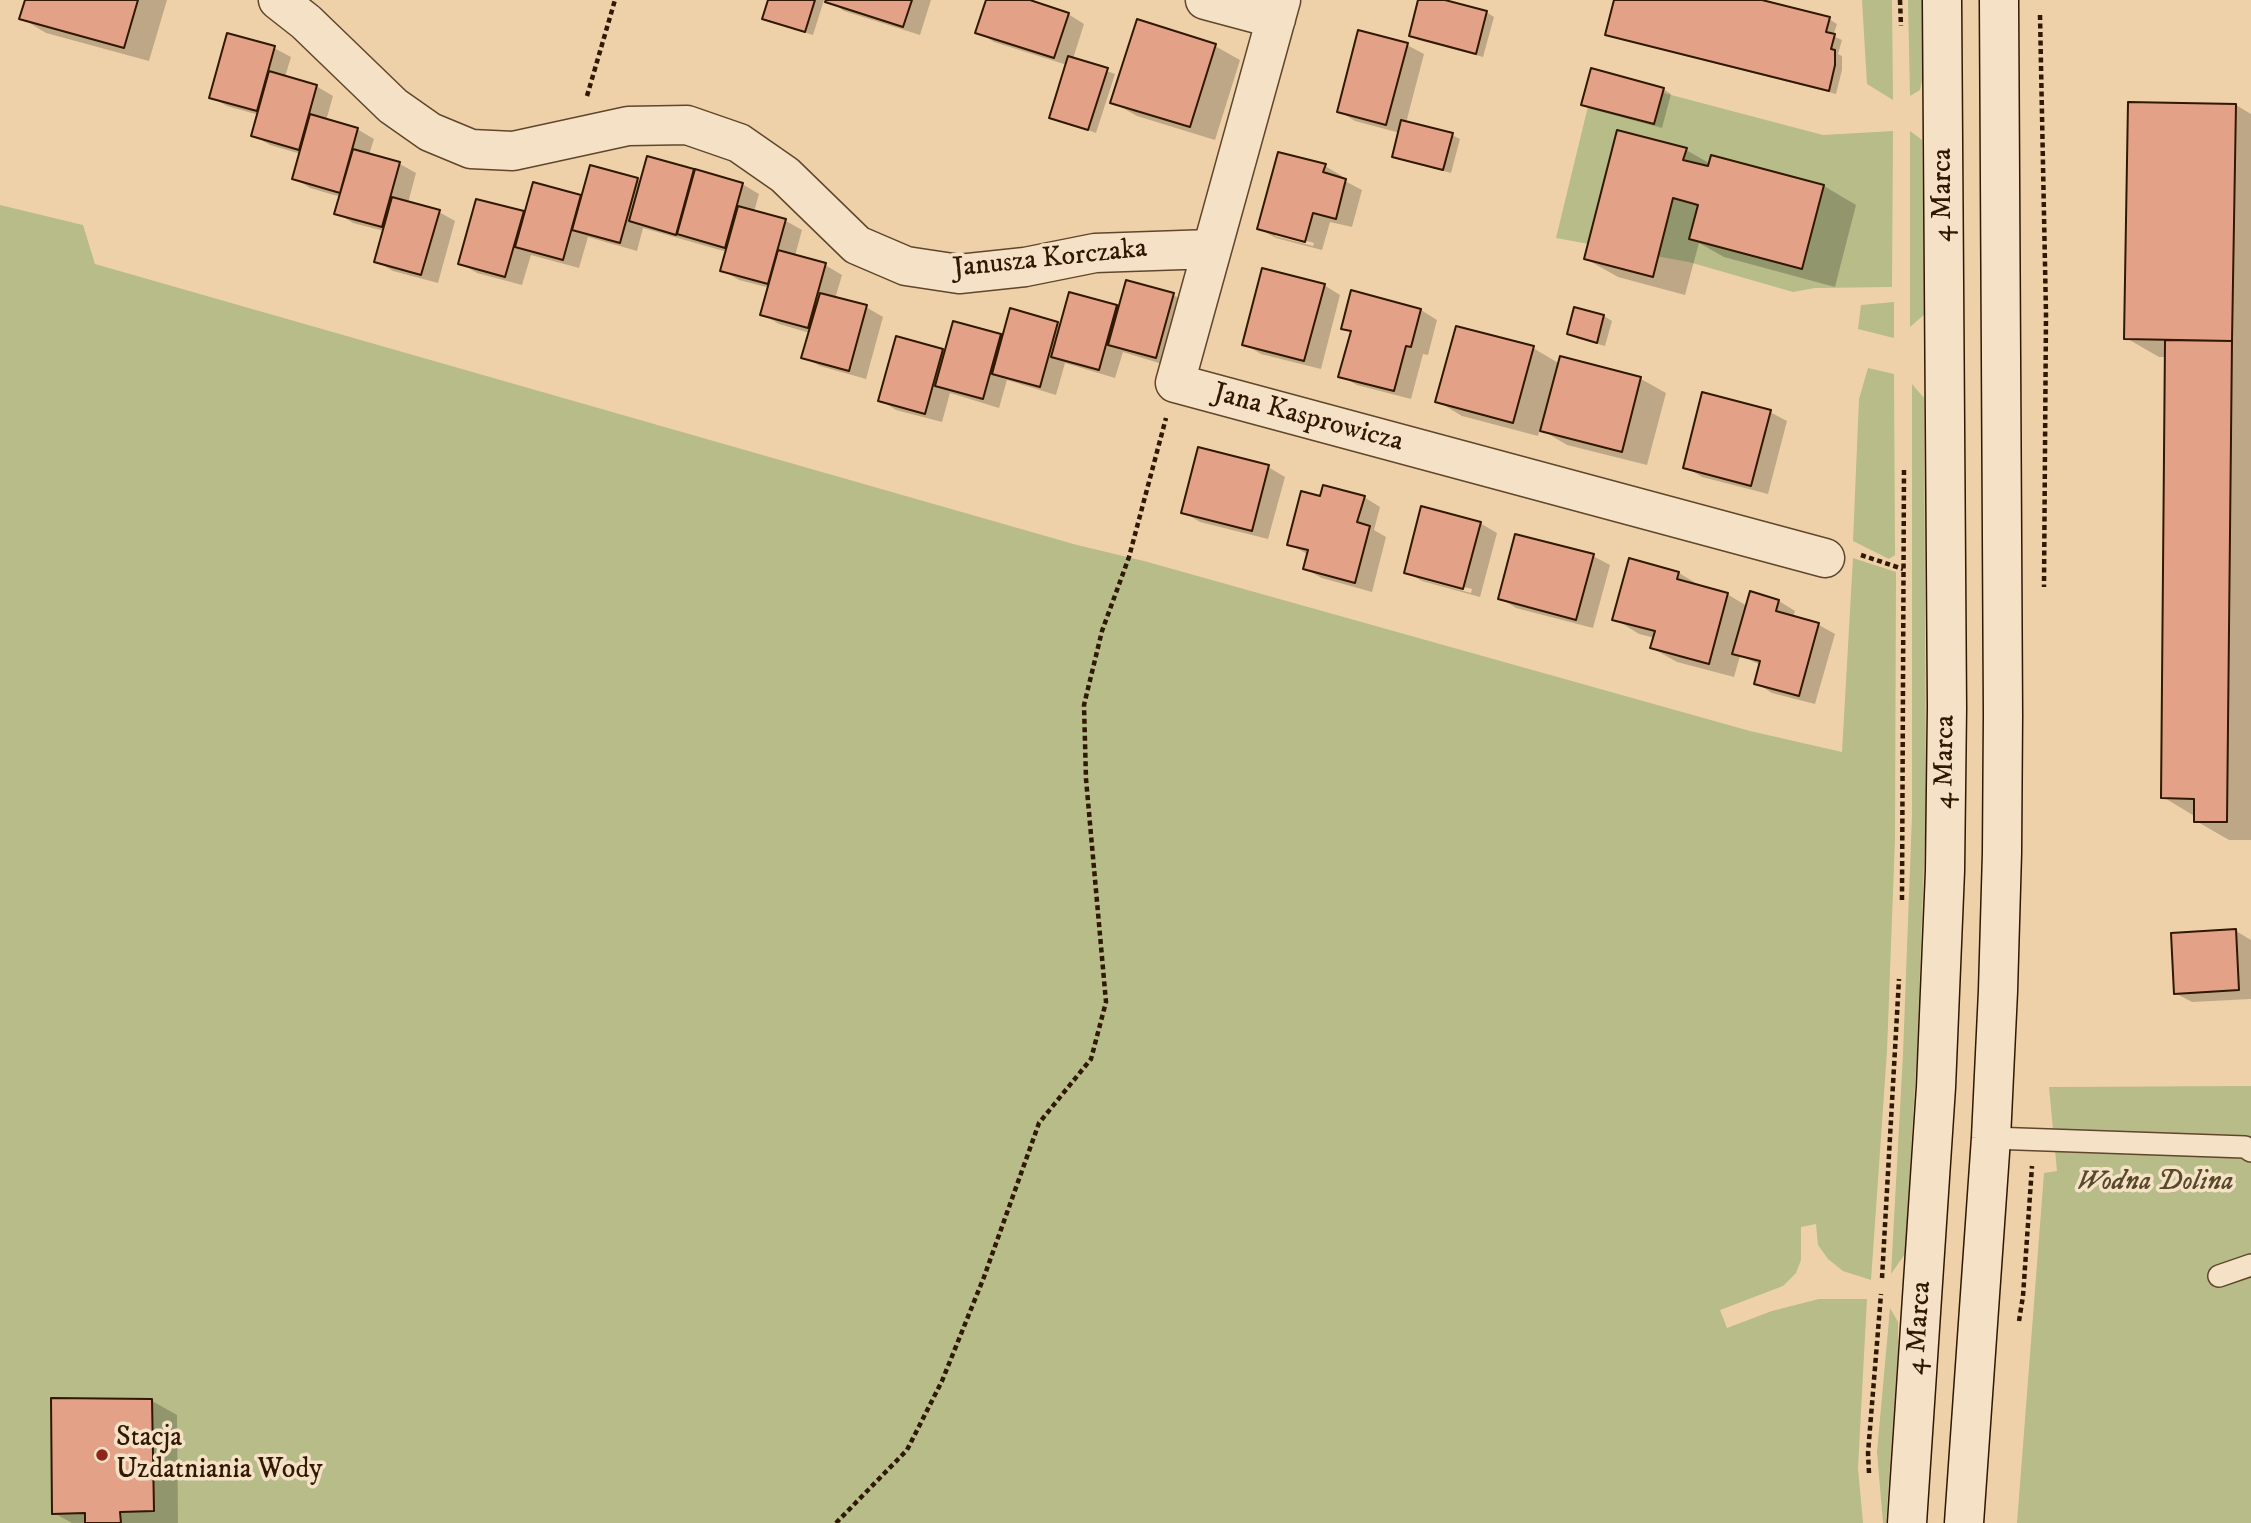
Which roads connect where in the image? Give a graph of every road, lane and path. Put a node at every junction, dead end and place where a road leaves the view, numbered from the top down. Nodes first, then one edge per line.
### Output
1 (278, 0) edge
2 (615, 0) edge
3 (1205, 0) edge
4 (1900, 0) edge
5 (1942, 0) edge
6 (1999, 0) edge
7 (1278, 10) edge
8 (1901, 38) dead end
9 (576, 137) junction
10 (1211, 249) junction
11 (1157, 451) dead end
12 (1904, 464) dead end
13 (1825, 558) dead end
14 (1902, 911) dead end
15 (1899, 979) dead end
16 (1991, 1138) junction
17 (2251, 1151) edge
18 (2251, 1265) edge
19 (2218, 1276) dead end
20 (1870, 1476) dead end
21 (836, 1523) edge
22 (1907, 1523) edge
23 (1964, 1523) edge

1 - 9 main road, Janusza Korczaka
2 - 9 path
3 - 7 main road
4 - 8 path
5 - 22 main road, 4 Marca
6 - 16 main road, 4 Marca
7 - 10 main road, Jana Kasprowicza
9 - 10 main road, Janusza Korczaka
10 - 13 main road, Jana Kasprowicza
11 - 21 path
12 - 14 path
15 - 20 path
16 - 17 lane
16 - 23 main road, 4 Marca
18 - 19 lane

